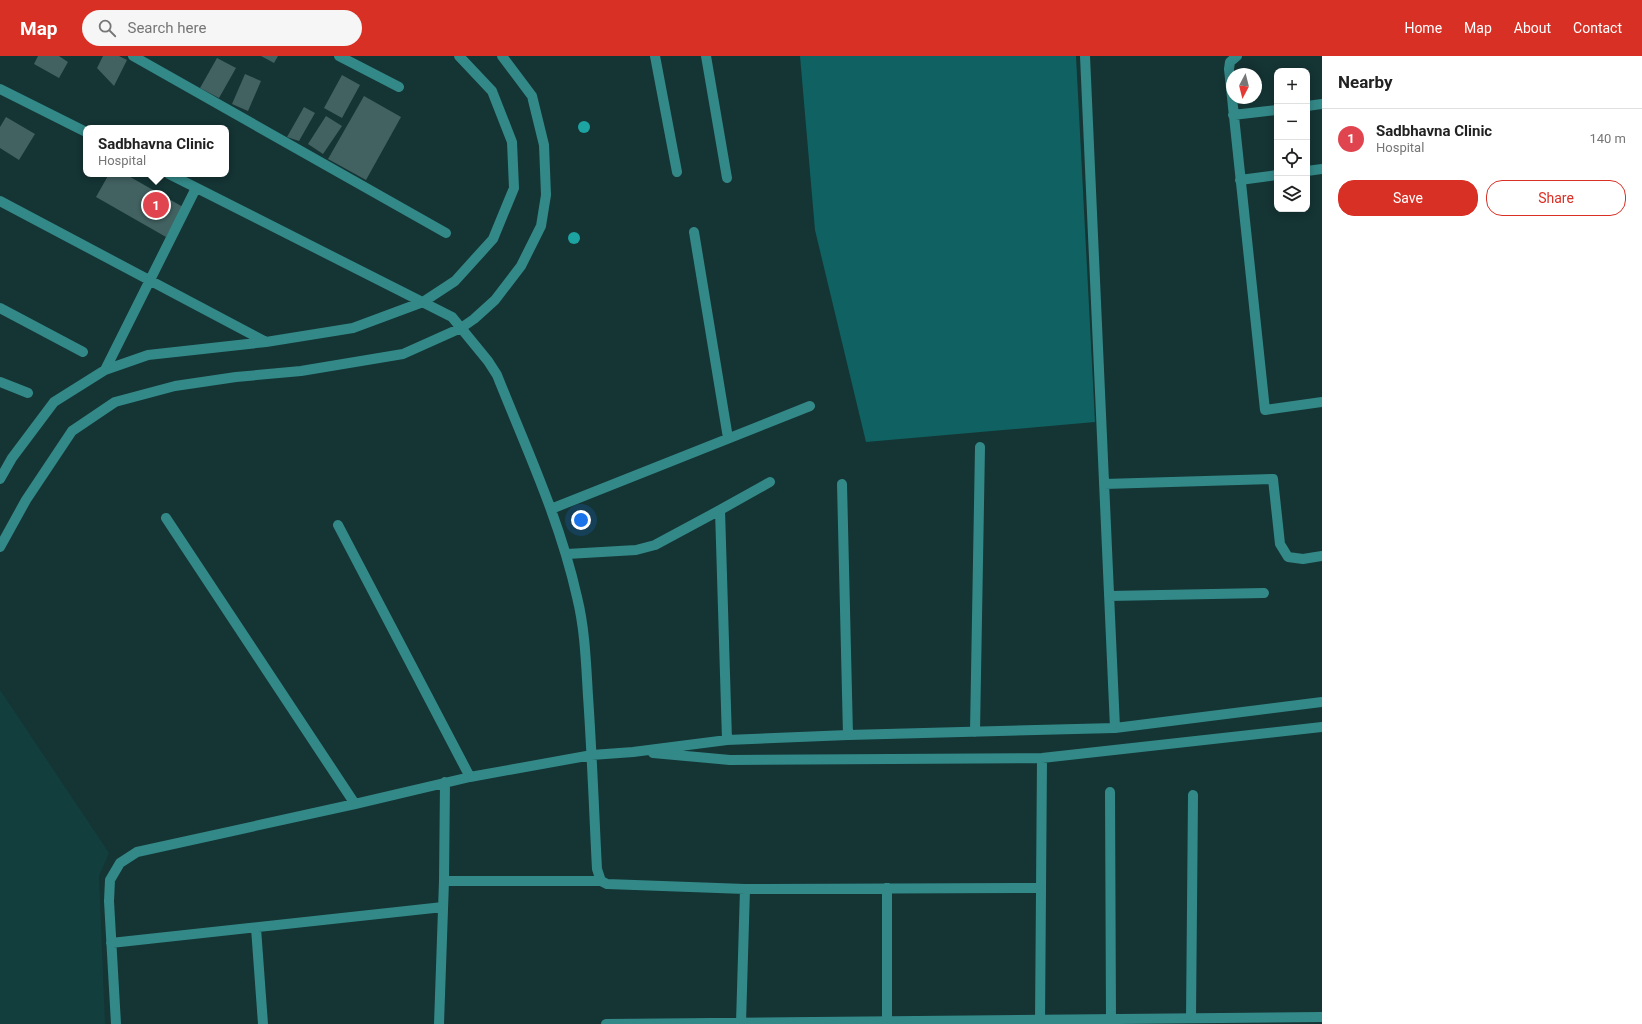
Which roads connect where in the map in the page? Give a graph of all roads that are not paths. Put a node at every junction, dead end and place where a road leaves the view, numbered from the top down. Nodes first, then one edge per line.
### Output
1 (133, 56) edge
2 (339, 56) edge
3 (459, 56) edge
4 (502, 56) edge
5 (655, 56) edge
6 (706, 56) edge
7 (1084, 56) edge
8 (1237, 56) edge
9 (399, 87) dead end
10 (0, 89) edge
11 (1322, 104) edge
12 (1310, 106) edge
13 (1274, 110) edge
14 (1233, 115) junction
15 (83, 130) edge
16 (1310, 171) edge
17 (677, 172) dead end
18 (1322, 172) edge
19 (1274, 175) edge
20 (175, 177) edge
21 (727, 178) dead end
22 (1240, 180) junction
23 (196, 188) junction
24 (0, 201) edge
25 (694, 232) dead end
26 (446, 233) dead end
27 (150, 280) junction
28 (422, 302) junction
29 (0, 308) edge
30 (461, 328) junction
31 (266, 342) junction
32 (82, 352) dead end
33 (105, 370) junction
34 (0, 382) edge
35 (28, 393) dead end
36 (1322, 402) edge
37 (810, 406) dead end
38 (728, 438) junction
39 (980, 447) dead end
40 (0, 479) edge
41 (770, 482) dead end
42 (842, 484) dead end
43 (1104, 484) junction
44 (551, 509) junction
45 (720, 510) junction
46 (166, 518) dead end
47 (338, 525) dead end
48 (0, 547) edge
49 (567, 554) junction
50 (1322, 556) edge
51 (1264, 593) dead end
52 (1109, 596) junction
53 (1322, 702) edge
54 (1322, 727) edge
55 (1115, 728) junction
56 (975, 732) junction
57 (848, 734) junction
58 (727, 740) junction
59 (634, 752) junction
60 (592, 755) junction
61 (1042, 758) junction
62 (470, 777) junction
63 (445, 782) junction
64 (1110, 792) dead end
65 (1193, 795) dead end
66 (355, 804) junction
67 (444, 881) junction
68 (601, 881) junction
69 (887, 888) junction
70 (1041, 888) junction
71 (745, 889) junction
72 (443, 907) junction
73 (256, 928) junction
74 (111, 943) junction
75 (1322, 1017) edge
76 (1111, 1018) junction
77 (1184, 1020) edge
78 (1266, 1021) edge
79 (886, 1022) edge
80 (1041, 1022) edge
81 (741, 1023) junction
82 (116, 1024) edge
83 (263, 1024) edge
84 (439, 1024) edge
85 (606, 1024) edge
86 (698, 1024) edge

1 - 26 street
2 - 9 street
3 - 28 street
4 - 30 street
5 - 17 street
6 - 21 street
7 - 43 street
8 - 14 street
10 - 15 street
11 - 12 street
13 - 14 street
14 - 22 street
16 - 18 street
19 - 22 street
20 - 23 street
22 - 36 street
23 - 27 street
23 - 28 street
24 - 27 street
25 - 38 street
27 - 31 street
27 - 33 street
28 - 30 street
28 - 31 street
29 - 32 street
30 - 44 street
30 - 48 street
31 - 33 street
33 - 40 street
34 - 35 street
37 - 38 street
38 - 44 street
39 - 56 street
41 - 45 street
42 - 57 street
43 - 50 street
43 - 52 street
44 - 49 street
45 - 49 street
45 - 58 street
46 - 66 street
47 - 62 street
49 - 60 street
51 - 52 street
52 - 55 street
53 - 55 street
54 - 61 street
55 - 56 street
56 - 57 street
57 - 58 street
58 - 59 street
59 - 60 street
59 - 61 street
60 - 62 street
60 - 68 street
61 - 70 street
62 - 63 street
63 - 66 street
63 - 67 street
64 - 76 street
65 - 77 street
66 - 74 street
67 - 68 street
67 - 72 street
68 - 71 street
69 - 70 street
69 - 71 street
69 - 79 street
70 - 80 street
71 - 81 street
72 - 73 street
72 - 84 street
73 - 74 street
73 - 83 street
74 - 82 street
75 - 78 street
76 - 77 street
76 - 80 street
77 - 78 street
79 - 80 street
79 - 81 street
81 - 86 street
85 - 86 street

